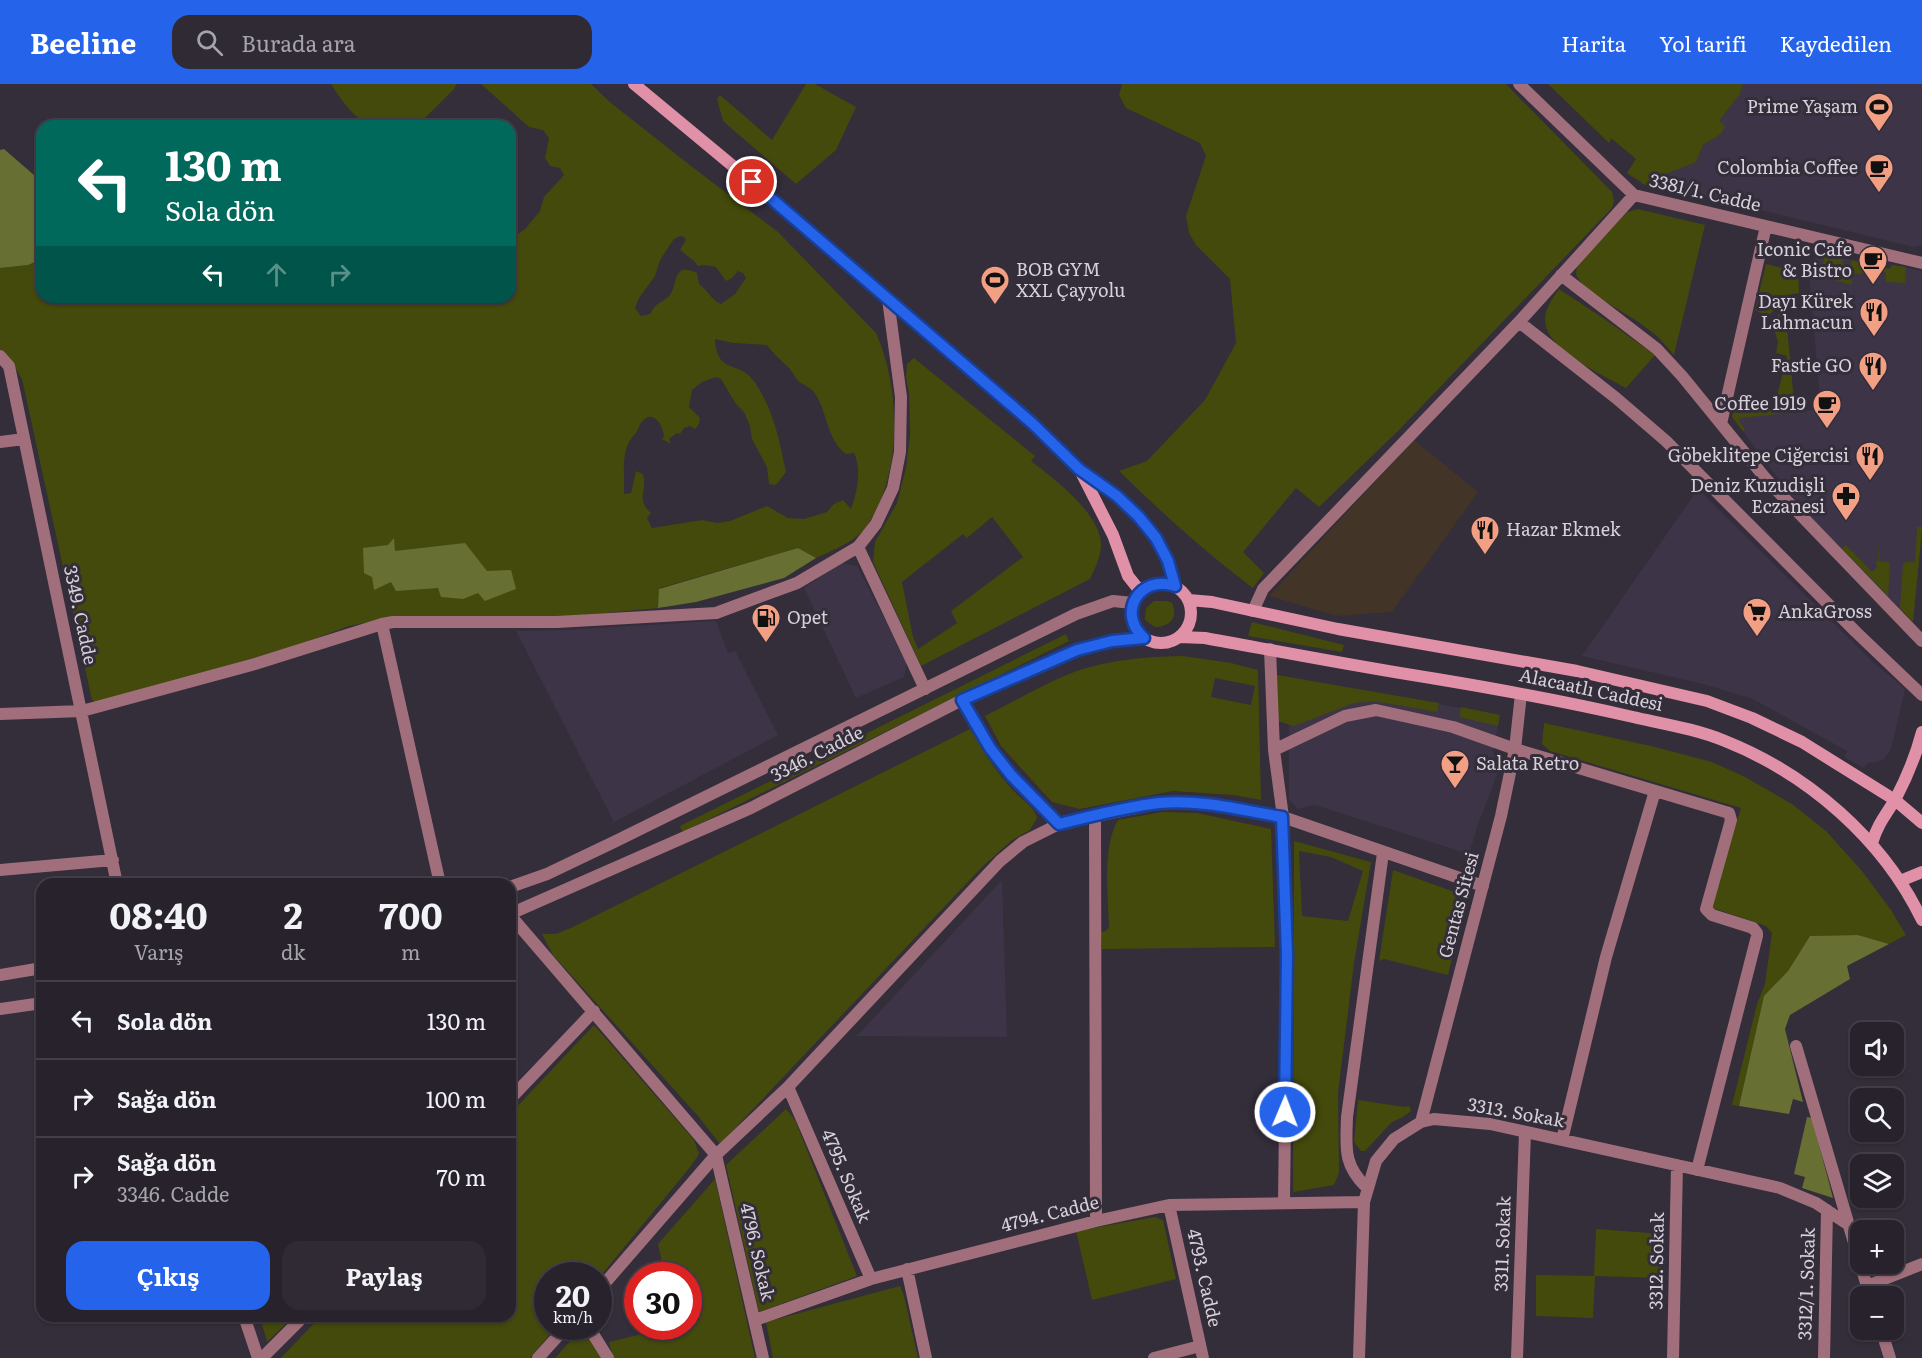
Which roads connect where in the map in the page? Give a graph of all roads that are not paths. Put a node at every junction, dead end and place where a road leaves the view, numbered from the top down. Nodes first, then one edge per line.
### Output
1 (634, 84) edge
2 (1519, 84) edge
3 (1634, 195) junction
4 (1766, 226) junction
5 (1922, 263) edge
6 (1561, 275) junction
7 (888, 298) junction
8 (1520, 322) junction
9 (0, 356) edge
10 (1722, 424) junction
11 (24, 439) junction
12 (0, 442) edge
13 (1079, 469) junction
14 (858, 547) junction
15 (1175, 586) junction
16 (1140, 591) junction
17 (1189, 600) junction
18 (1133, 603) junction
19 (1253, 610) junction
20 (382, 624) junction
21 (1180, 637) junction
22 (1144, 638) junction
23 (1922, 641) edge
24 (1270, 650) junction
25 (925, 689) junction
26 (1521, 694) junction
27 (1922, 695) edge
28 (962, 700) junction
29 (81, 711) junction
30 (0, 714) edge
31 (1922, 732) edge
32 (1515, 749) junction
33 (1274, 750) junction
34 (1654, 791) junction
35 (1895, 800) junction
36 (1095, 816) junction
37 (1282, 817) junction
38 (1922, 823) edge
39 (1059, 824) junction
40 (1872, 843) junction
41 (1383, 853) junction
42 (112, 860) junction
43 (0, 870) edge
44 (1922, 872) edge
45 (116, 878) edge
46 (440, 878) edge
47 (1900, 881) junction
48 (516, 885) edge
49 (1483, 886) junction
50 (516, 912) edge
51 (1922, 920) edge
52 (516, 922) edge
53 (36, 969) edge
54 (0, 975) edge
55 (36, 1004) edge
56 (0, 1010) edge
57 (594, 1011) junction
58 (1796, 1046) dead end
59 (788, 1087) junction
60 (516, 1093) edge
61 (1421, 1122) junction
62 (1525, 1132) junction
63 (1562, 1140) junction
64 (716, 1155) junction
65 (1677, 1165) junction
66 (1697, 1170) junction
67 (1367, 1188) junction
68 (1364, 1202) junction
69 (1284, 1203) junction
70 (1169, 1205) junction
71 (1827, 1210) junction
72 (1096, 1221) junction
73 (1850, 1225) joint
74 (1922, 1264) edge
75 (908, 1269) junction
76 (612, 1275) edge
77 (870, 1279) junction
78 (1878, 1286) edge
79 (755, 1320) junction
80 (246, 1322) edge
81 (298, 1322) edge
82 (554, 1340) edge
83 (597, 1340) edge
84 (1884, 1340) edge
85 (1202, 1352) edge
86 (260, 1358) edge
87 (538, 1358) edge
88 (608, 1358) edge
89 (763, 1358) edge
90 (926, 1358) edge
91 (1154, 1358) edge
92 (1359, 1358) edge
93 (1517, 1358) edge
94 (1673, 1358) edge
95 (1824, 1358) edge
96 (1890, 1358) edge

1 - 7 main road
2 - 3 street, 3381/1. Cadde
3 - 4 street, 3381/1. Cadde
3 - 6 street
4 - 5 street, 3381/1. Cadde
4 - 10 street
6 - 8 street
6 - 10 street
7 - 13 main road
7 - 14 street
8 - 19 street
8 - 27 street
9 - 11 street, 3349. Cadde
10 - 23 street
11 - 12 street
11 - 29 street, 3349. Cadde
13 - 15 main road
13 - 16 main road
14 - 20 street
14 - 25 street
15 - 16 main road
15 - 17 main road
16 - 18 main road
17 - 19 main road, Alacaatlı Caddesi
17 - 21 main road
18 - 22 main road
18 - 25 street, 3346. Cadde
19 - 35 main road, Alacaatlı Caddesi
20 - 29 street
20 - 46 street
21 - 22 main road
21 - 24 main road, Alacaatlı Caddesi
22 - 28 street, 3346. Cadde
24 - 26 main road, Alacaatlı Caddesi
24 - 33 street
25 - 48 street, 3346. Cadde
26 - 32 street, Gentas Sitesi
26 - 40 main road, Alacaatlı Caddesi
28 - 39 street
28 - 50 street, 3346. Cadde
29 - 30 street
29 - 42 street, 3349. Cadde
31 - 35 main road
32 - 33 street
32 - 34 street
32 - 49 street, Gentas Sitesi
33 - 37 street
34 - 63 street
34 - 66 street
35 - 38 main road, Alacaatlı Caddesi
35 - 40 main road
36 - 37 street
36 - 39 street
36 - 72 street
37 - 41 street
37 - 69 street
39 - 59 street
40 - 47 main road, Alacaatlı Caddesi
41 - 49 street
41 - 67 street
42 - 43 street
42 - 45 street, 3349. Cadde
44 - 47 main road
47 - 51 main road, Alacaatlı Caddesi
49 - 61 street, Gentas Sitesi
52 - 57 street
53 - 54 street
55 - 56 street
57 - 60 street
57 - 64 street
58 - 73 street
59 - 64 street
59 - 77 street, 4795. Sokak
61 - 62 street, 3313. Sokak
61 - 67 street, 3313. Sokak
62 - 63 street, 3313. Sokak
62 - 93 street, 3311. Sokak
63 - 65 street, 3313. Sokak
64 - 76 street
64 - 79 street, 4796. Sokak
65 - 66 street, 3313. Sokak
65 - 94 street, 3312. Sokak
66 - 71 street, 3313. Sokak
67 - 68 street, 3313. Sokak
68 - 69 street, 4794. Cadde
68 - 92 street, 3313. Sokak
69 - 70 street, 4794. Cadde
70 - 72 street, 4794. Cadde
70 - 85 street, 4793. Cadde
71 - 73 street, 3313. Sokak
71 - 95 street, 3312/1. Sokak
72 - 75 street, 4794. Cadde
74 - 78 street
75 - 77 street, 4794. Cadde
75 - 90 street
77 - 79 street, 4794. Cadde
79 - 89 street, 4796. Sokak
80 - 86 street
81 - 86 street
82 - 87 street
83 - 88 street
84 - 96 street
85 - 91 street

